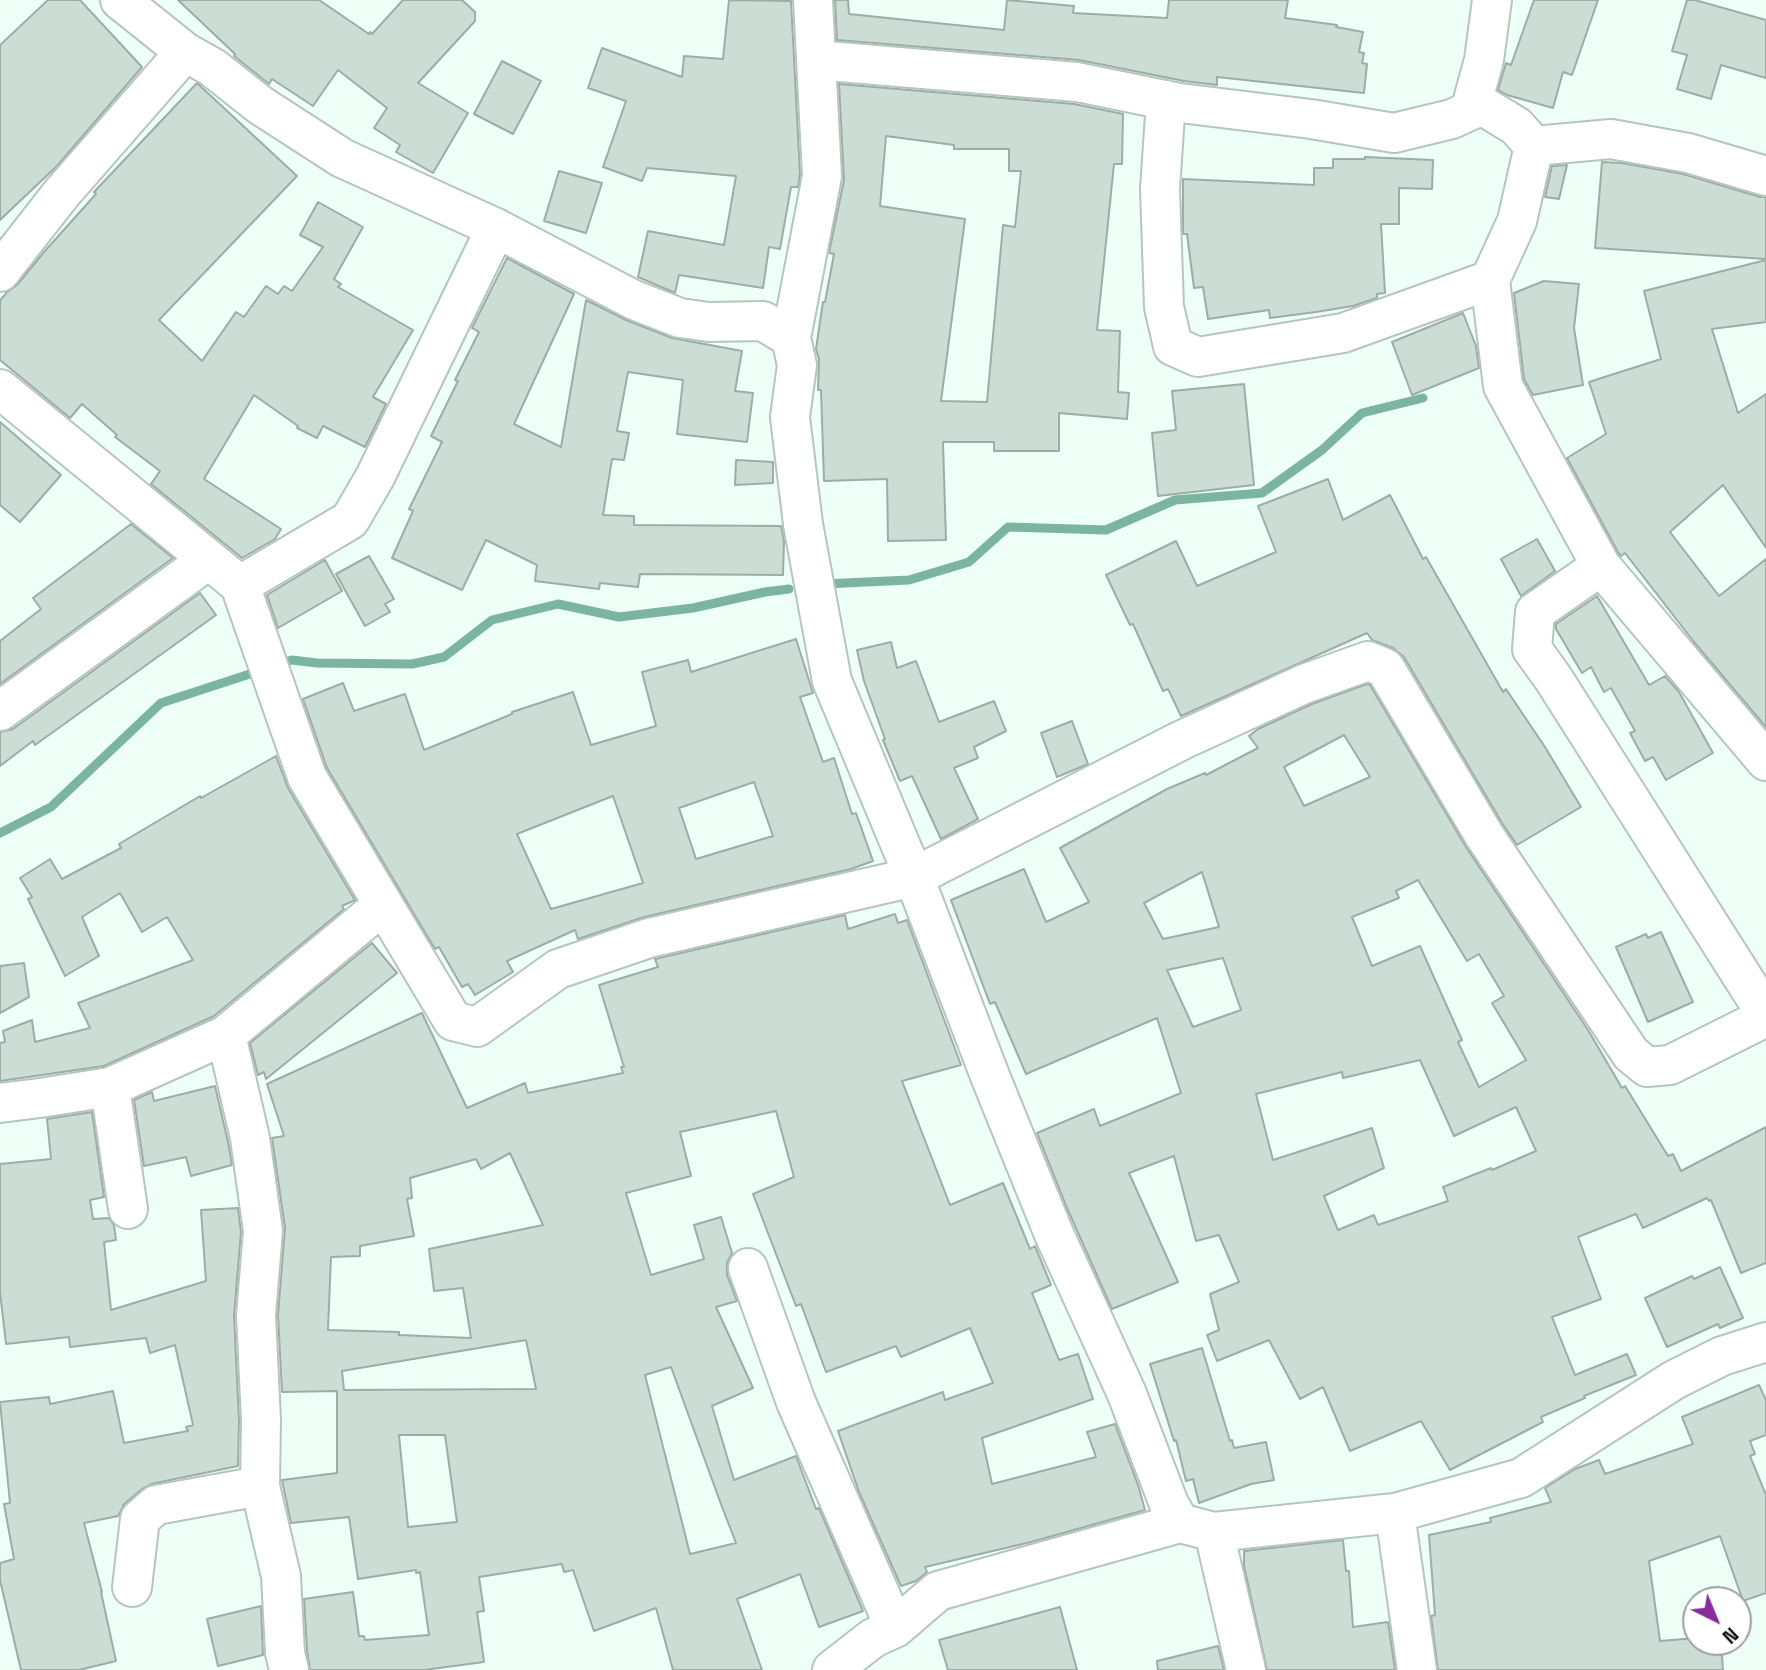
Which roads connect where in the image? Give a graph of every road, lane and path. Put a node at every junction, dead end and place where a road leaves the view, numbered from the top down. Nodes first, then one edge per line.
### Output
1 (120, 0) edge
2 (813, 0) edge
3 (1492, 0) edge
4 (185, 52) junction
5 (816, 60) junction
6 (1166, 100) junction
7 (1480, 106) junction
8 (1534, 146) junction
9 (1766, 176) edge
10 (496, 228) junction
11 (0, 272) edge
12 (1490, 280) junction
13 (791, 338) junction
14 (0, 389) edge
15 (208, 560) junction
16 (1601, 566) junction
17 (240, 585) junction
18 (0, 711) edge
19 (1766, 761) edge
20 (914, 877) junction
21 (383, 905) junction
22 (1766, 1015) edge
23 (226, 1035) junction
24 (110, 1087) junction
25 (0, 1103) edge
26 (128, 1209) dead end
27 (748, 1268) dead end
28 (1766, 1342) edge
29 (260, 1486) junction
30 (1395, 1513) junction
31 (1197, 1527) junction
32 (132, 1587) dead end
33 (884, 1646) edge
34 (289, 1670) edge
35 (832, 1670) edge
36 (1246, 1670) edge
37 (1417, 1670) edge

1 - 4 street
2 - 5 street
3 - 7 street
4 - 10 street
4 - 11 street
5 - 6 street
5 - 13 street
6 - 7 street
6 - 12 street
7 - 8 street
8 - 9 street
8 - 12 street
10 - 13 street
10 - 17 street
12 - 16 street
13 - 20 street
14 - 15 street
15 - 17 street
15 - 18 street
16 - 19 street
16 - 22 street
17 - 21 street
20 - 21 street
20 - 22 street
20 - 31 street
21 - 23 street
23 - 24 street
23 - 29 street
24 - 25 street
24 - 26 street
27 - 33 street
28 - 30 street
29 - 32 street
29 - 34 street
30 - 31 street
30 - 37 street
31 - 33 street
31 - 36 street
33 - 35 street

